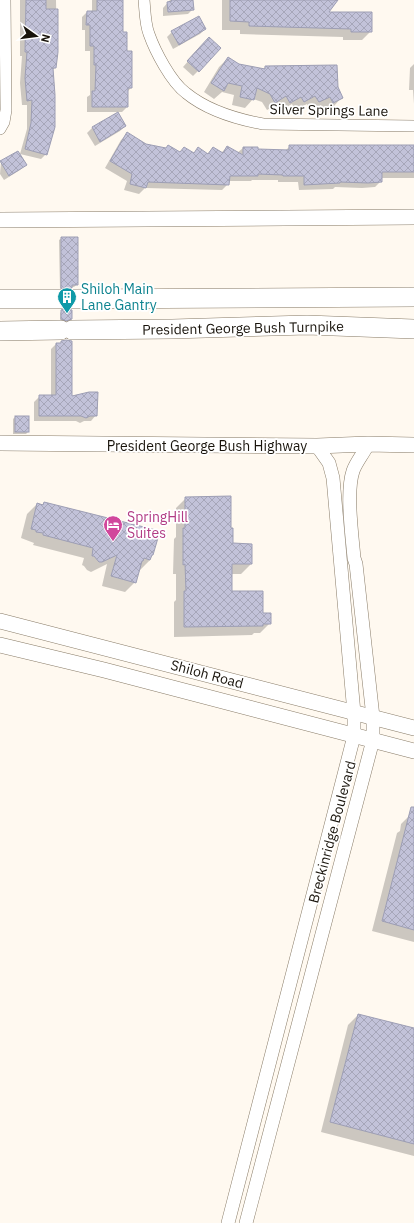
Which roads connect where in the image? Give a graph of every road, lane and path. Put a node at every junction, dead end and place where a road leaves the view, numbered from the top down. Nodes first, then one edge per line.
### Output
1 (5, 0) edge
2 (144, 0) edge
3 (414, 126) edge
4 (1, 128) edge
5 (414, 217) edge
6 (0, 220) edge
7 (414, 297) edge
8 (0, 299) edge
9 (414, 329) edge
10 (0, 331) edge
11 (0, 444) edge
12 (368, 444) junction
13 (414, 445) edge
14 (317, 446) junction
15 (356, 564) junction
16 (341, 568) junction
17 (0, 621) edge
18 (0, 645) edge
19 (110, 648) junction
20 (104, 670) junction
21 (354, 713) junction
22 (373, 717) junction
23 (414, 728) edge
24 (354, 736) junction
25 (372, 740) junction
26 (414, 751) edge
27 (228, 1223) edge
28 (246, 1223) edge

1 - 4 street
2 - 3 street, Silver Springs Lane
5 - 6 main road
7 - 8 highway, President George Bush Turnpike
9 - 10 highway, President George Bush Turnpike
11 - 14 main road, President George Bush Highway
12 - 13 main road, President George Bush Highway
12 - 14 main road, President George Bush Highway
12 - 15 street, Breckinridge Boulevard
14 - 16 street, Breckinridge Boulevard
15 - 16 street
15 - 22 street, Breckinridge Boulevard
16 - 21 street, Breckinridge Boulevard
17 - 19 main road, Shiloh Road
18 - 20 main road, Shiloh Road
19 - 20 main road
19 - 21 main road, Shiloh Road
20 - 24 main road, Shiloh Road
21 - 22 main road, Shiloh Road
21 - 24 street, Breckinridge Boulevard
22 - 23 main road, Shiloh Road
22 - 25 street, Breckinridge Boulevard
24 - 25 main road, Shiloh Road
24 - 27 street, Breckinridge Boulevard
25 - 26 main road, Shiloh Road
25 - 28 street, Breckinridge Boulevard

